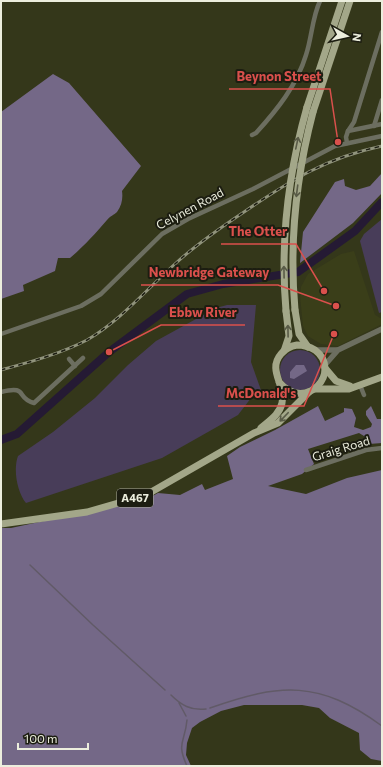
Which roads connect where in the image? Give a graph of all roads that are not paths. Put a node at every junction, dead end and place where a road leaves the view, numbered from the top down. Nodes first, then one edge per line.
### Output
1 (320, 1) edge
2 (342, 1) edge
3 (350, 1) edge
4 (382, 32) edge
5 (382, 100) edge
6 (382, 124) edge
7 (374, 126) junction
8 (348, 131) junction
9 (252, 135) dead end
10 (382, 136) edge
11 (347, 143) junction
12 (382, 329) edge
13 (1, 334) edge
14 (311, 348) junction
15 (338, 350) junction
16 (284, 351) junction
17 (83, 358) dead end
18 (69, 359) dead end
19 (75, 366) junction
20 (324, 367) junction
21 (382, 377) edge
22 (279, 382) junction
23 (358, 385) junction
24 (312, 391) junction
25 (1, 392) edge
26 (364, 395) dead end
27 (254, 433) junction
28 (382, 448) edge
29 (306, 470) dead end
30 (1, 524) edge

1 - 9 street
16 -> 2 main road, bridge
3 -> 14 main road, bridge
4 - 8 street
5 - 7 street
6 - 7 street
7 - 8 street
8 - 11 street
10 - 11 street, Celynen Road
11 - 13 street, Celynen Road
12 - 15 street
14 - 15 street
14 - 16 main road
14 - 20 main road
15 - 20 street
16 - 22 main road
17 - 19 street
18 - 19 street
19 - 25 street
20 - 23 main road
20 - 24 main road
21 - 23 main road
22 - 24 main road
22 - 27 main road, A467
23 - 24 main road
23 - 26 street
24 -> 27 main road, A467
27 - 30 main road, A467
28 - 29 street, Graig Road

